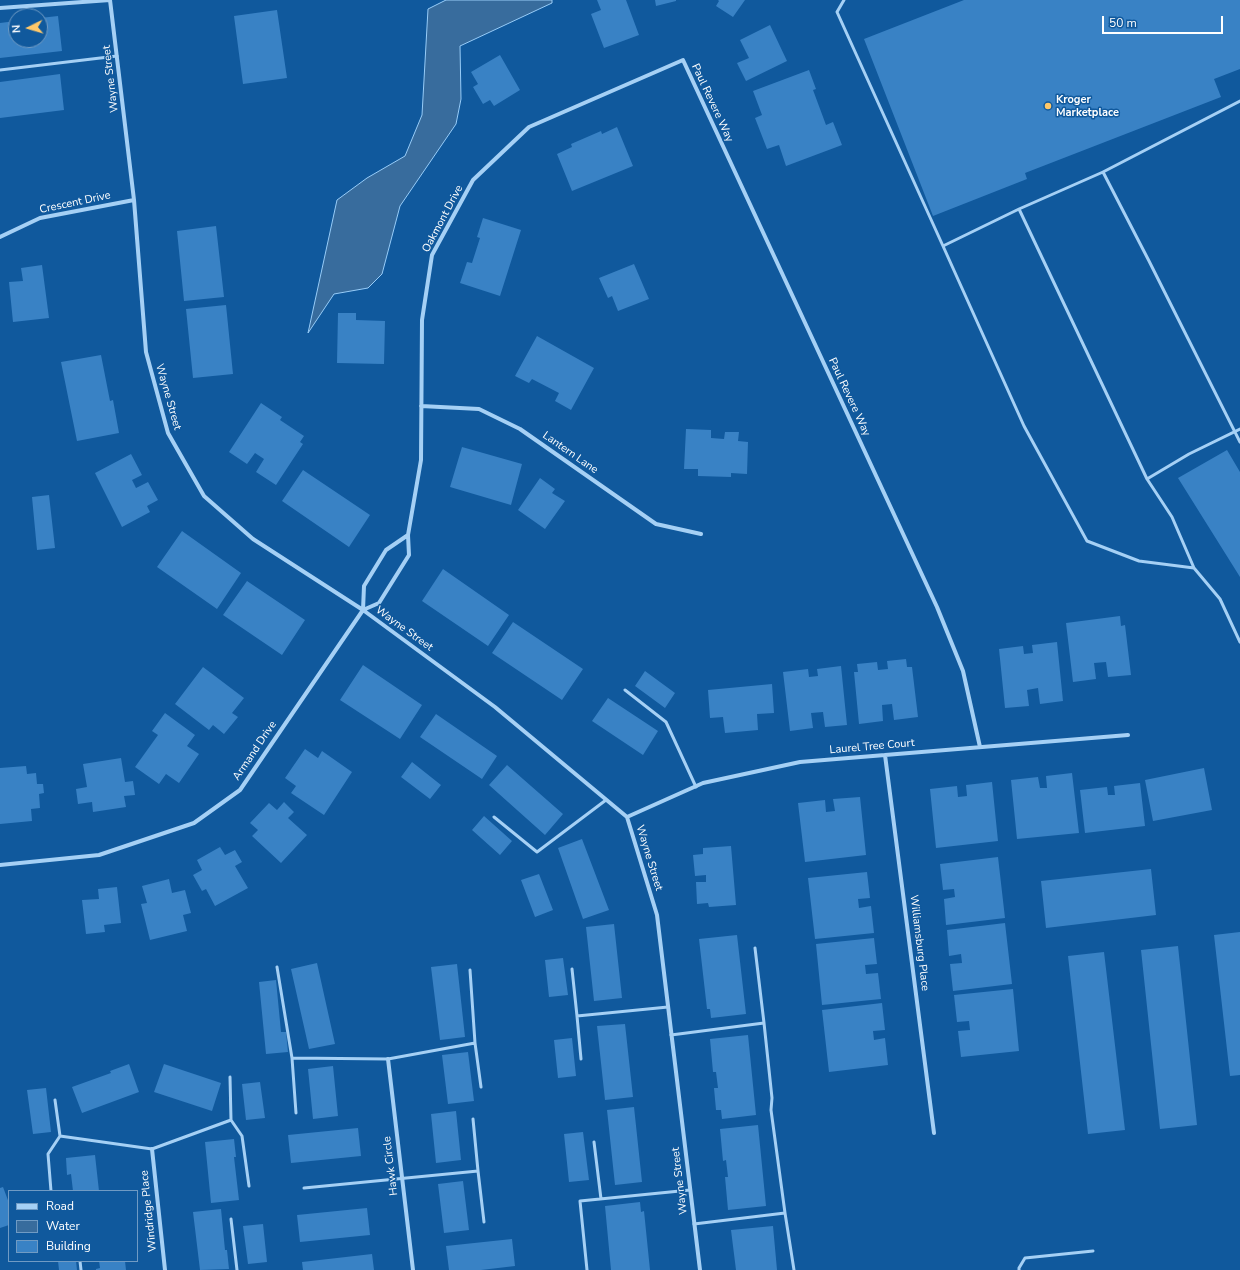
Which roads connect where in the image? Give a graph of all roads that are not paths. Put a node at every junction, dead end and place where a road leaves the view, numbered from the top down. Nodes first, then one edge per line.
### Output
1 (110, 0) edge
2 (844, 0) edge
3 (0, 8) edge
4 (117, 56) junction
5 (683, 60) joint
6 (0, 70) edge
7 (1240, 101) edge
8 (1103, 172) junction
9 (134, 200) junction
10 (1019, 209) junction
11 (0, 237) edge
12 (942, 246) junction
13 (421, 406) junction
14 (1240, 428) edge
15 (1234, 432) junction
16 (1240, 442) edge
17 (1147, 479) junction
18 (701, 534) dead end
19 (408, 535) junction
20 (1194, 568) junction
21 (363, 610) junction
22 (1240, 642) edge
23 (625, 690) dead end
24 (1128, 735) dead end
25 (980, 747) junction
26 (885, 755) junction
27 (696, 787) junction
28 (606, 800) junction
29 (494, 816) dead end
30 (627, 817) junction
31 (0, 865) edge
32 (755, 948) dead end
33 (277, 966) dead end
34 (572, 969) dead end
35 (470, 970) dead end
36 (668, 1007) junction
37 (577, 1016) junction
38 (764, 1024) junction
39 (671, 1035) junction
40 (475, 1042) junction
41 (292, 1058) junction
42 (581, 1059) dead end
43 (388, 1060) junction
44 (230, 1077) dead end
45 (481, 1087) dead end
46 (55, 1100) dead end
47 (296, 1113) dead end
48 (473, 1119) dead end
49 (231, 1120) junction
50 (934, 1133) dead end
51 (60, 1136) junction
52 (594, 1142) dead end
53 (152, 1149) junction
54 (478, 1171) junction
55 (402, 1178) junction
56 (249, 1186) dead end
57 (304, 1188) dead end
58 (51, 1190) edge
59 (690, 1190) junction
60 (601, 1199) junction
61 (785, 1213) junction
62 (231, 1219) dead end
63 (484, 1222) dead end
64 (694, 1224) junction
65 (1093, 1252) dead end
66 (165, 1270) edge
67 (237, 1270) edge
68 (413, 1270) edge
69 (587, 1270) edge
70 (700, 1270) edge
71 (794, 1270) edge
72 (1020, 1270) edge

1 - 3 street
1 - 4 street, Wayne Street
2 - 12 lane
4 - 6 lane
4 - 9 street, Wayne Street
5 - 13 street, Oakmont Drive
5 - 25 street, Paul Revere Way
7 - 8 lane
8 - 10 lane
8 - 15 lane
9 - 11 street, Crescent Drive
9 - 21 street, Wayne Street
10 - 12 lane
10 - 17 lane
12 - 20 lane
13 - 18 street, Lantern Lane
13 - 19 street, Oakmont Drive
14 - 15 lane
15 - 16 lane
15 - 17 lane
17 - 20 lane
19 - 21 street
19 - 21 street, Oakmont Drive
20 - 22 lane
21 - 28 street, Wayne Street
21 - 31 street, Armand Drive
23 - 27 lane
24 - 25 street, Laurel Tree Court
25 - 26 street, Laurel Tree Court
26 - 27 street, Laurel Tree Court
26 - 50 street, Williamsburg Place
27 - 30 street, Laurel Tree Court
28 - 29 lane
28 - 30 street, Wayne Street
30 - 36 street, Wayne Street
32 - 38 lane
33 - 41 lane
34 - 37 lane
35 - 40 lane
36 - 37 lane
36 - 39 street, Wayne Street
37 - 42 lane
38 - 39 lane
38 - 61 lane
39 - 59 street, Wayne Street
40 - 43 lane
40 - 45 lane
41 - 43 lane
41 - 47 lane
43 - 55 street, Hawk Circle
44 - 49 lane
46 - 51 lane
48 - 54 lane
49 - 53 lane
49 - 56 lane
51 - 53 lane
51 - 58 lane
52 - 60 lane
53 - 66 street, Windridge Place
54 - 55 lane
54 - 63 lane
55 - 57 lane
55 - 68 street, Hawk Circle
59 - 60 lane
59 - 64 street, Wayne Street
60 - 69 lane
61 - 64 lane
61 - 71 lane
62 - 67 lane
64 - 70 street, Wayne Street
65 - 72 lane

